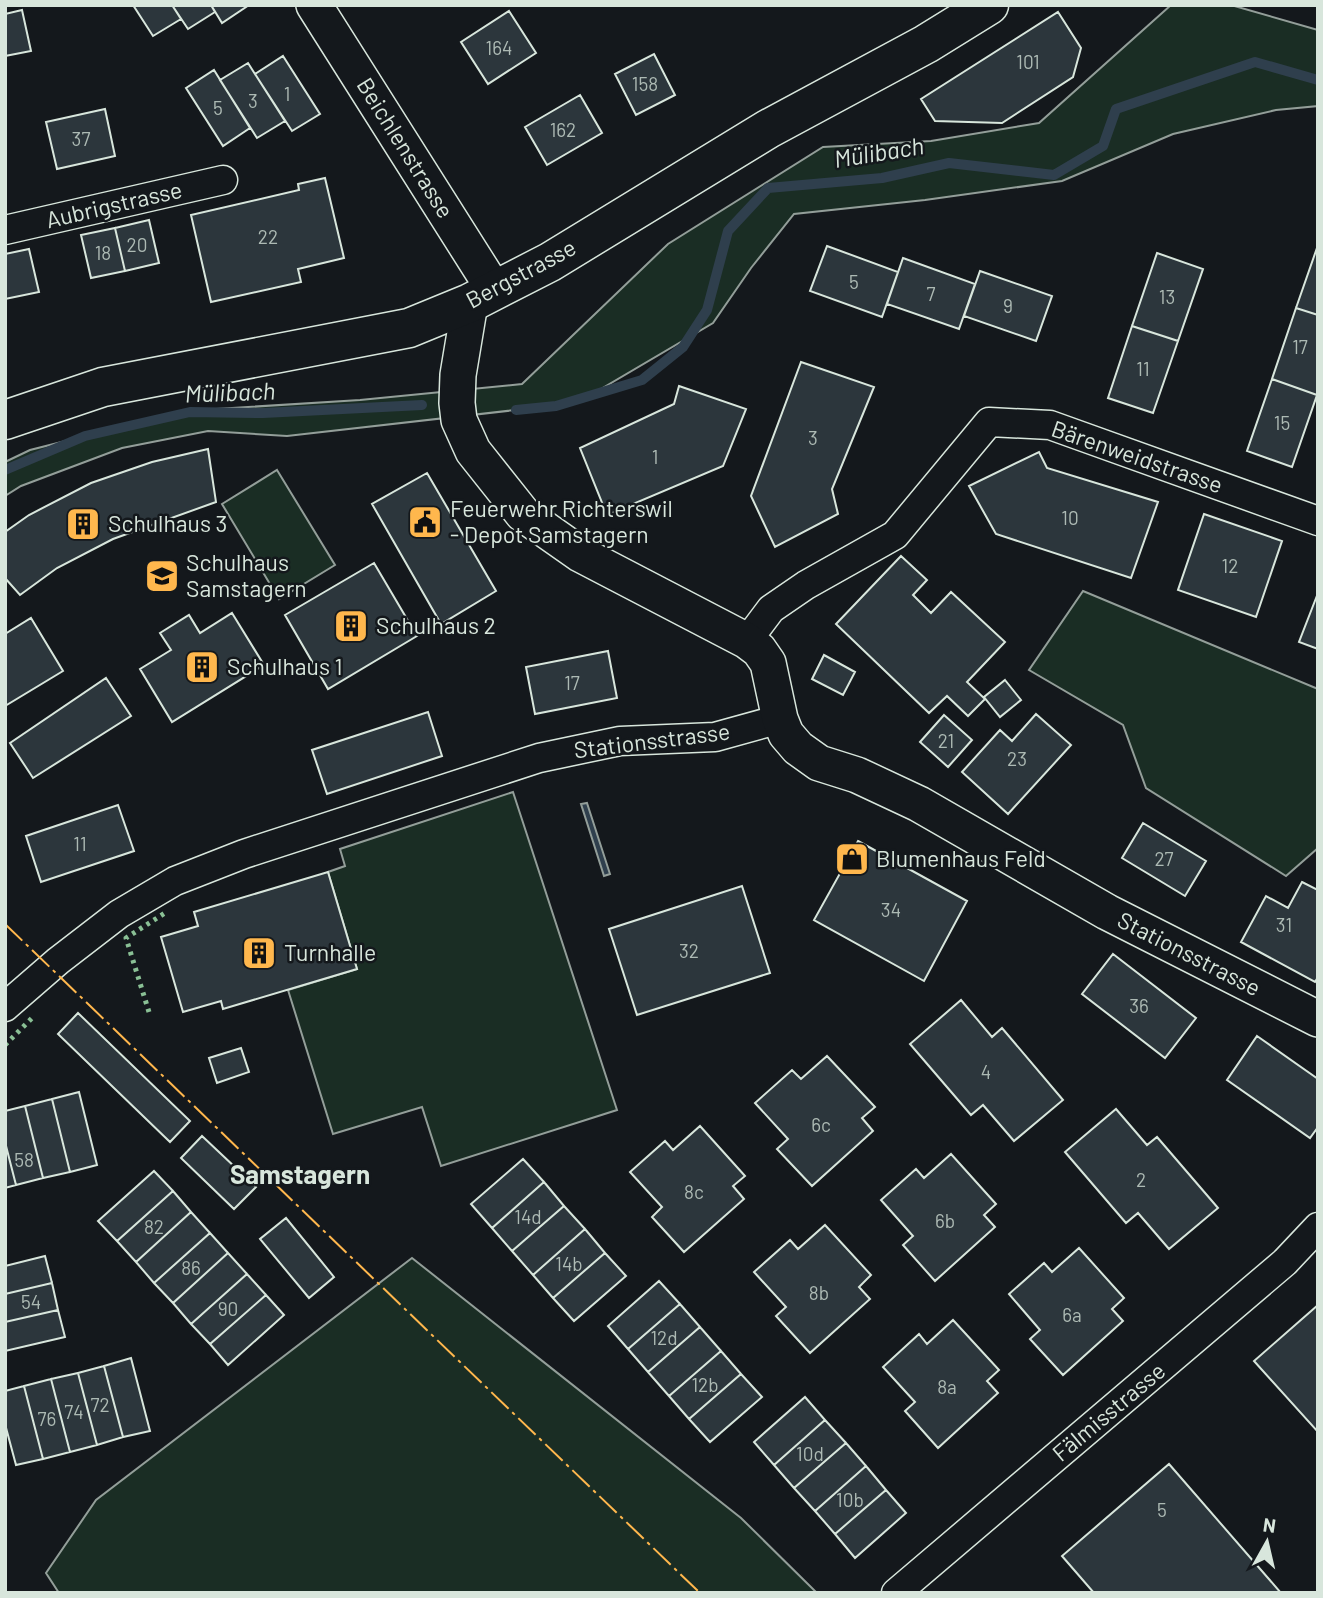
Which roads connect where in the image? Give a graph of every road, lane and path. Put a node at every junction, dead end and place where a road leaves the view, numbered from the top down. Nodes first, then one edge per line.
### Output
1 (314, 5) edge
2 (989, 5) edge
3 (223, 180) dead end
4 (5, 230) edge
5 (482, 297) junction
6 (5, 420) edge
7 (1318, 521) edge
8 (747, 641) junction
9 (780, 719) junction
10 (5, 1007) edge
11 (1318, 1019) edge
12 (1318, 1227) edge
13 (896, 1593) edge

1 - 5 street, Beichlenstrasse
2 - 5 main road, Bergstrasse
3 - 4 street, Aubrigstrasse
5 - 6 main road, Bergstrasse
5 - 8 street
7 - 8 street, Bärenweidstrasse
8 - 9 street
9 - 10 street, Stationsstrasse
9 - 11 street, Stationsstrasse
12 - 13 street, Fälmisstrasse

